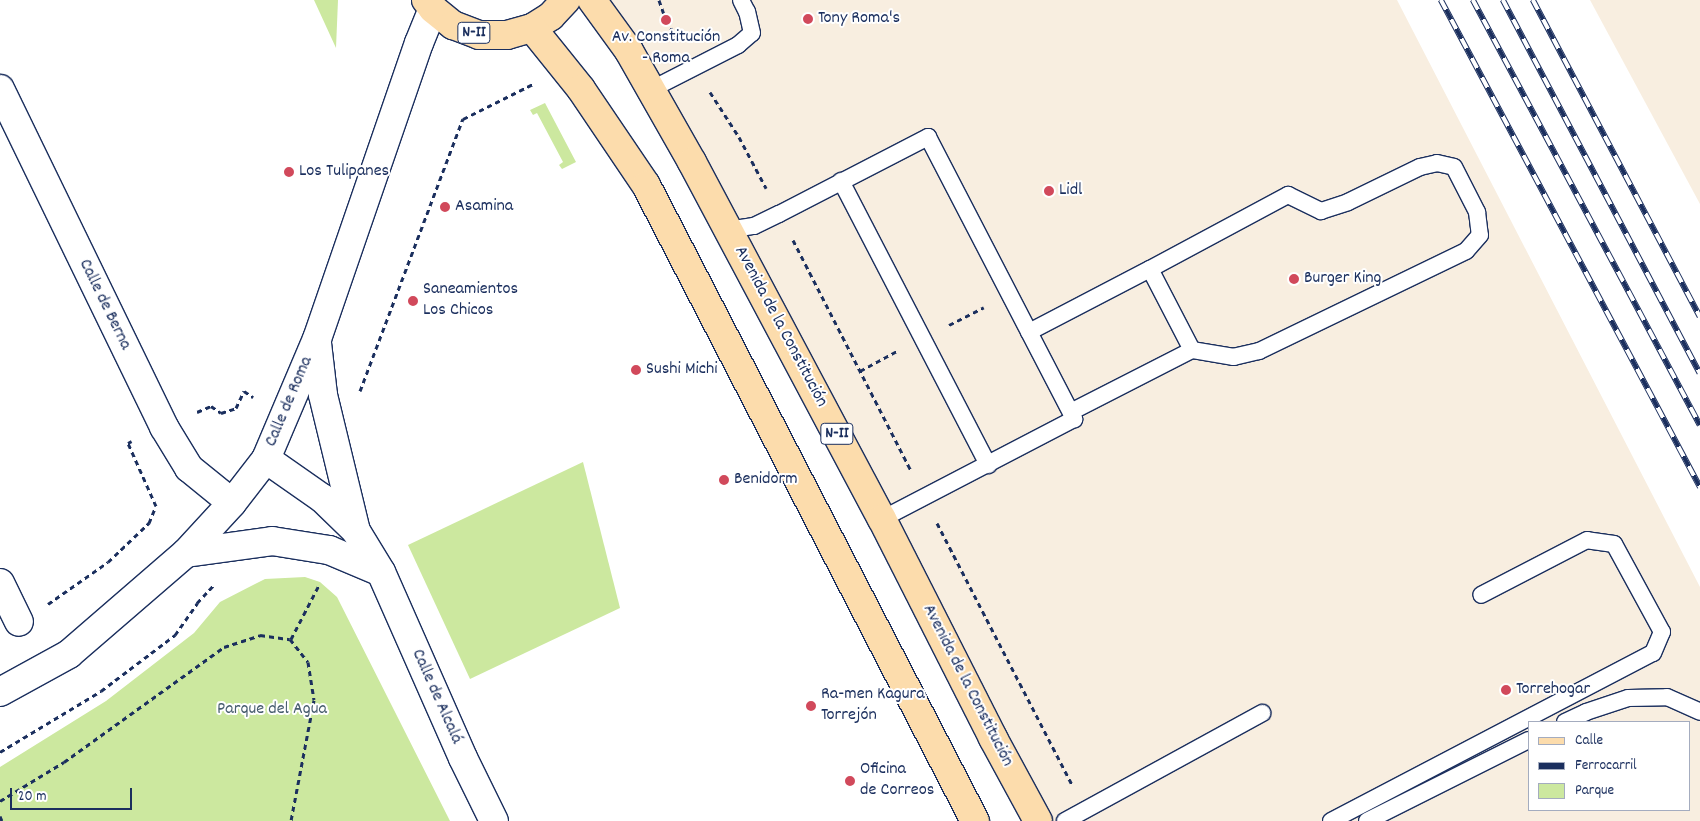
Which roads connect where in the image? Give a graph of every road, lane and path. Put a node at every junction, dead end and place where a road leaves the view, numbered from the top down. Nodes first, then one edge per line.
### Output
1 (566, 0) edge
2 (592, 0) edge
3 (659, 0) edge
4 (741, 0) edge
5 (429, 5) edge
6 (532, 28) junction
7 (694, 67) junction
8 (538, 82) dead end
9 (0, 89) edge
10 (652, 89) junction
11 (841, 181) junction
12 (779, 214) junction
13 (728, 230) junction
14 (1150, 269) junction
15 (1029, 332) junction
16 (317, 339) junction
17 (1192, 350) junction
18 (359, 395) dead end
19 (1071, 412) junction
20 (266, 459) junction
21 (988, 465) junction
22 (924, 498) junction
23 (232, 503) junction
24 (882, 520) junction
25 (356, 531) junction
26 (134, 540) dead end
27 (186, 553) junction
28 (381, 572) junction
29 (320, 582) dead end
30 (0, 583) edge
31 (216, 583) dead end
32 (1481, 595) dead end
33 (19, 622) joint
34 (290, 640) junction
35 (0, 692) edge
36 (1700, 712) edge
37 (1262, 713) dead end
38 (1567, 721) edge
39 (1528, 740) edge
40 (0, 752) edge
41 (0, 801) edge
42 (1085, 810) junction
43 (0, 816) edge
44 (2, 821) edge
45 (291, 821) edge
46 (494, 821) edge
47 (975, 821) edge
48 (1038, 821) edge
49 (1065, 821) edge
50 (1331, 821) edge
51 (1367, 821) edge

1 - 6 main road, N-II
2 - 10 main road, Avenida de la Constitución / N-II
3 - 7 path
4 - 7 lane
5 - 6 main road, N-II
5 - 16 street, Calle de Roma
6 - 47 main road
7 - 10 lane
7 - 12 path
8 - 18 path
9 - 23 street, Calle de Berna
10 - 13 main road, Avenida de la Constitución / N-II
11 - 12 lane
11 - 15 lane
11 - 21 lane
12 - 13 lane
12 - 22 path
13 - 24 main road, Avenida de la Constitución / N-II
14 - 15 lane
14 - 17 lane
14 - 17 lane
15 - 19 lane
16 - 20 street, Calle de Roma
16 - 25 street, Calle de Alcalá
17 - 19 lane
19 - 21 lane
20 - 23 street, Calle de Roma
20 - 25 street, Calle de Alcalá
21 - 22 lane
22 - 24 lane
22 - 42 path
23 - 27 street, Calle de Roma
24 - 48 main road, Avenida de la Constitución / N-II
25 - 28 street, Calle de Alcalá
26 - 33 path
27 - 28 street
27 - 35 street, Calle de Roma
28 - 46 street, Calle de Alcalá
29 - 34 path
30 - 33 street
31 - 40 path
32 - 50 lane
34 - 41 path
34 - 45 path
36 - 38 lane
37 - 42 lane
39 - 51 lane
42 - 49 lane
43 - 44 path

